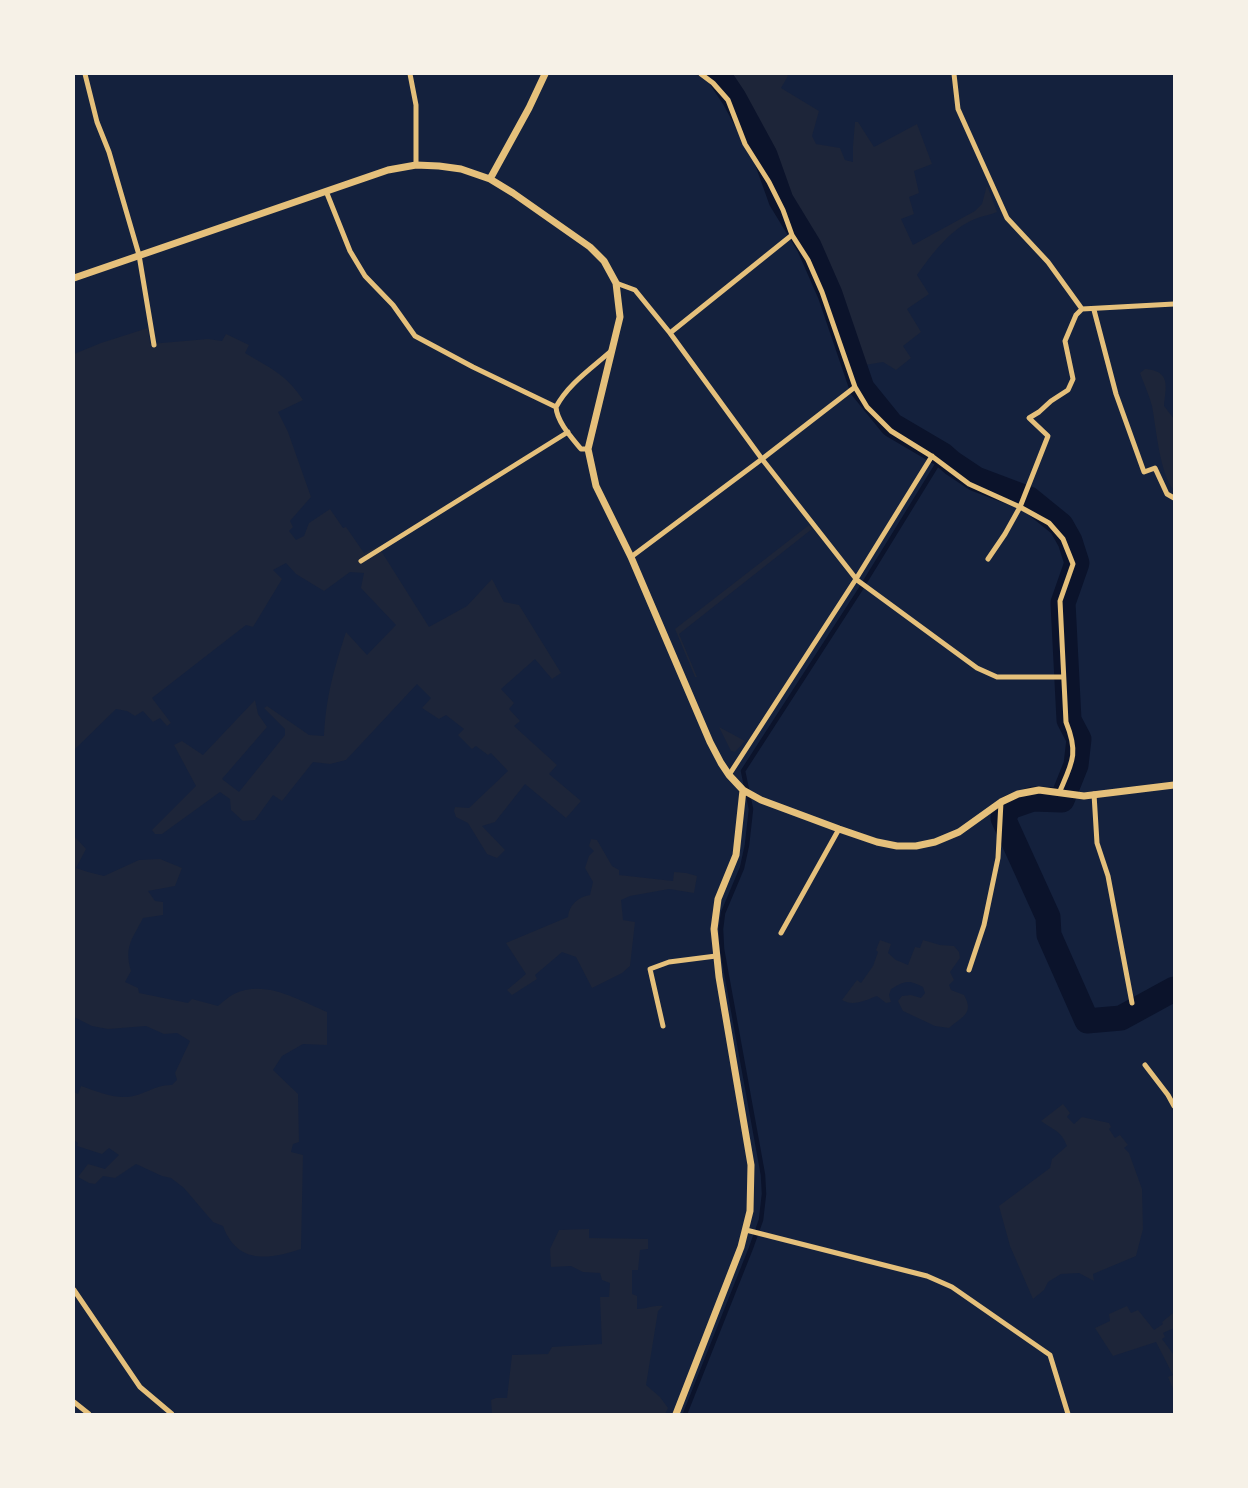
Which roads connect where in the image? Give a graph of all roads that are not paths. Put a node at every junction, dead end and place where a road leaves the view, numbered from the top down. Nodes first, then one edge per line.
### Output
1 (85, 74) edge
2 (410, 74) edge
3 (545, 74) edge
4 (701, 74) edge
5 (954, 74) edge
6 (416, 165) junction
7 (490, 179) junction
8 (326, 191) junction
9 (792, 234) junction
10 (139, 255) junction
11 (74, 278) edge
12 (616, 283) junction
13 (1174, 304) edge
14 (1082, 309) junction
15 (1094, 310) junction
16 (670, 333) junction
17 (154, 345) dead end
18 (613, 350) junction
19 (855, 386) junction
20 (556, 407) junction
21 (568, 432) junction
22 (588, 449) junction
23 (933, 456) junction
24 (762, 459) junction
25 (1174, 498) edge
26 (1020, 507) junction
27 (631, 557) junction
28 (988, 559) dead end
29 (361, 561) dead end
30 (857, 579) junction
31 (1062, 677) junction
32 (729, 775) junction
33 (1174, 785) edge
34 (744, 791) junction
35 (1059, 793) junction
36 (1094, 794) junction
37 (1001, 802) junction
38 (839, 829) junction
39 (781, 933) dead end
40 (716, 956) junction
41 (968, 970) dead end
42 (1132, 1003) dead end
43 (663, 1026) dead end
44 (1145, 1065) dead end
45 (1174, 1106) edge
46 (747, 1230) junction
47 (74, 1290) edge
48 (74, 1402) edge
49 (89, 1414) edge
50 (172, 1414) edge
51 (676, 1414) edge
52 (1068, 1414) edge

1 - 10 street
2 - 6 street
3 - 7 street
4 - 9 street
5 - 14 street
6 - 7 street
6 - 8 street
7 - 12 street
8 - 10 street
8 - 20 street
9 - 16 street
9 - 19 street
10 - 11 street
10 - 17 street
12 - 16 street
12 - 18 street
13 - 15 street
14 - 15 street
14 - 26 street
15 - 25 street
16 - 24 street
18 - 20 street
18 - 22 street
19 - 23 street
19 - 24 street
20 - 21 street
21 - 22 street
21 - 29 street
22 - 27 street
23 - 26 street
23 - 30 street
24 - 27 street
24 - 30 street
26 - 28 street
26 - 31 street
27 - 32 street
30 - 31 street
30 - 32 street
31 - 35 street
32 - 34 street
33 - 36 street
34 - 38 street
34 - 40 street
35 - 36 street
35 - 37 street
36 - 42 street
37 - 38 street
37 - 41 street
38 - 39 street
40 - 43 street
40 - 46 street
44 - 45 street
46 - 51 street
46 - 52 street
47 - 50 street
48 - 49 street

